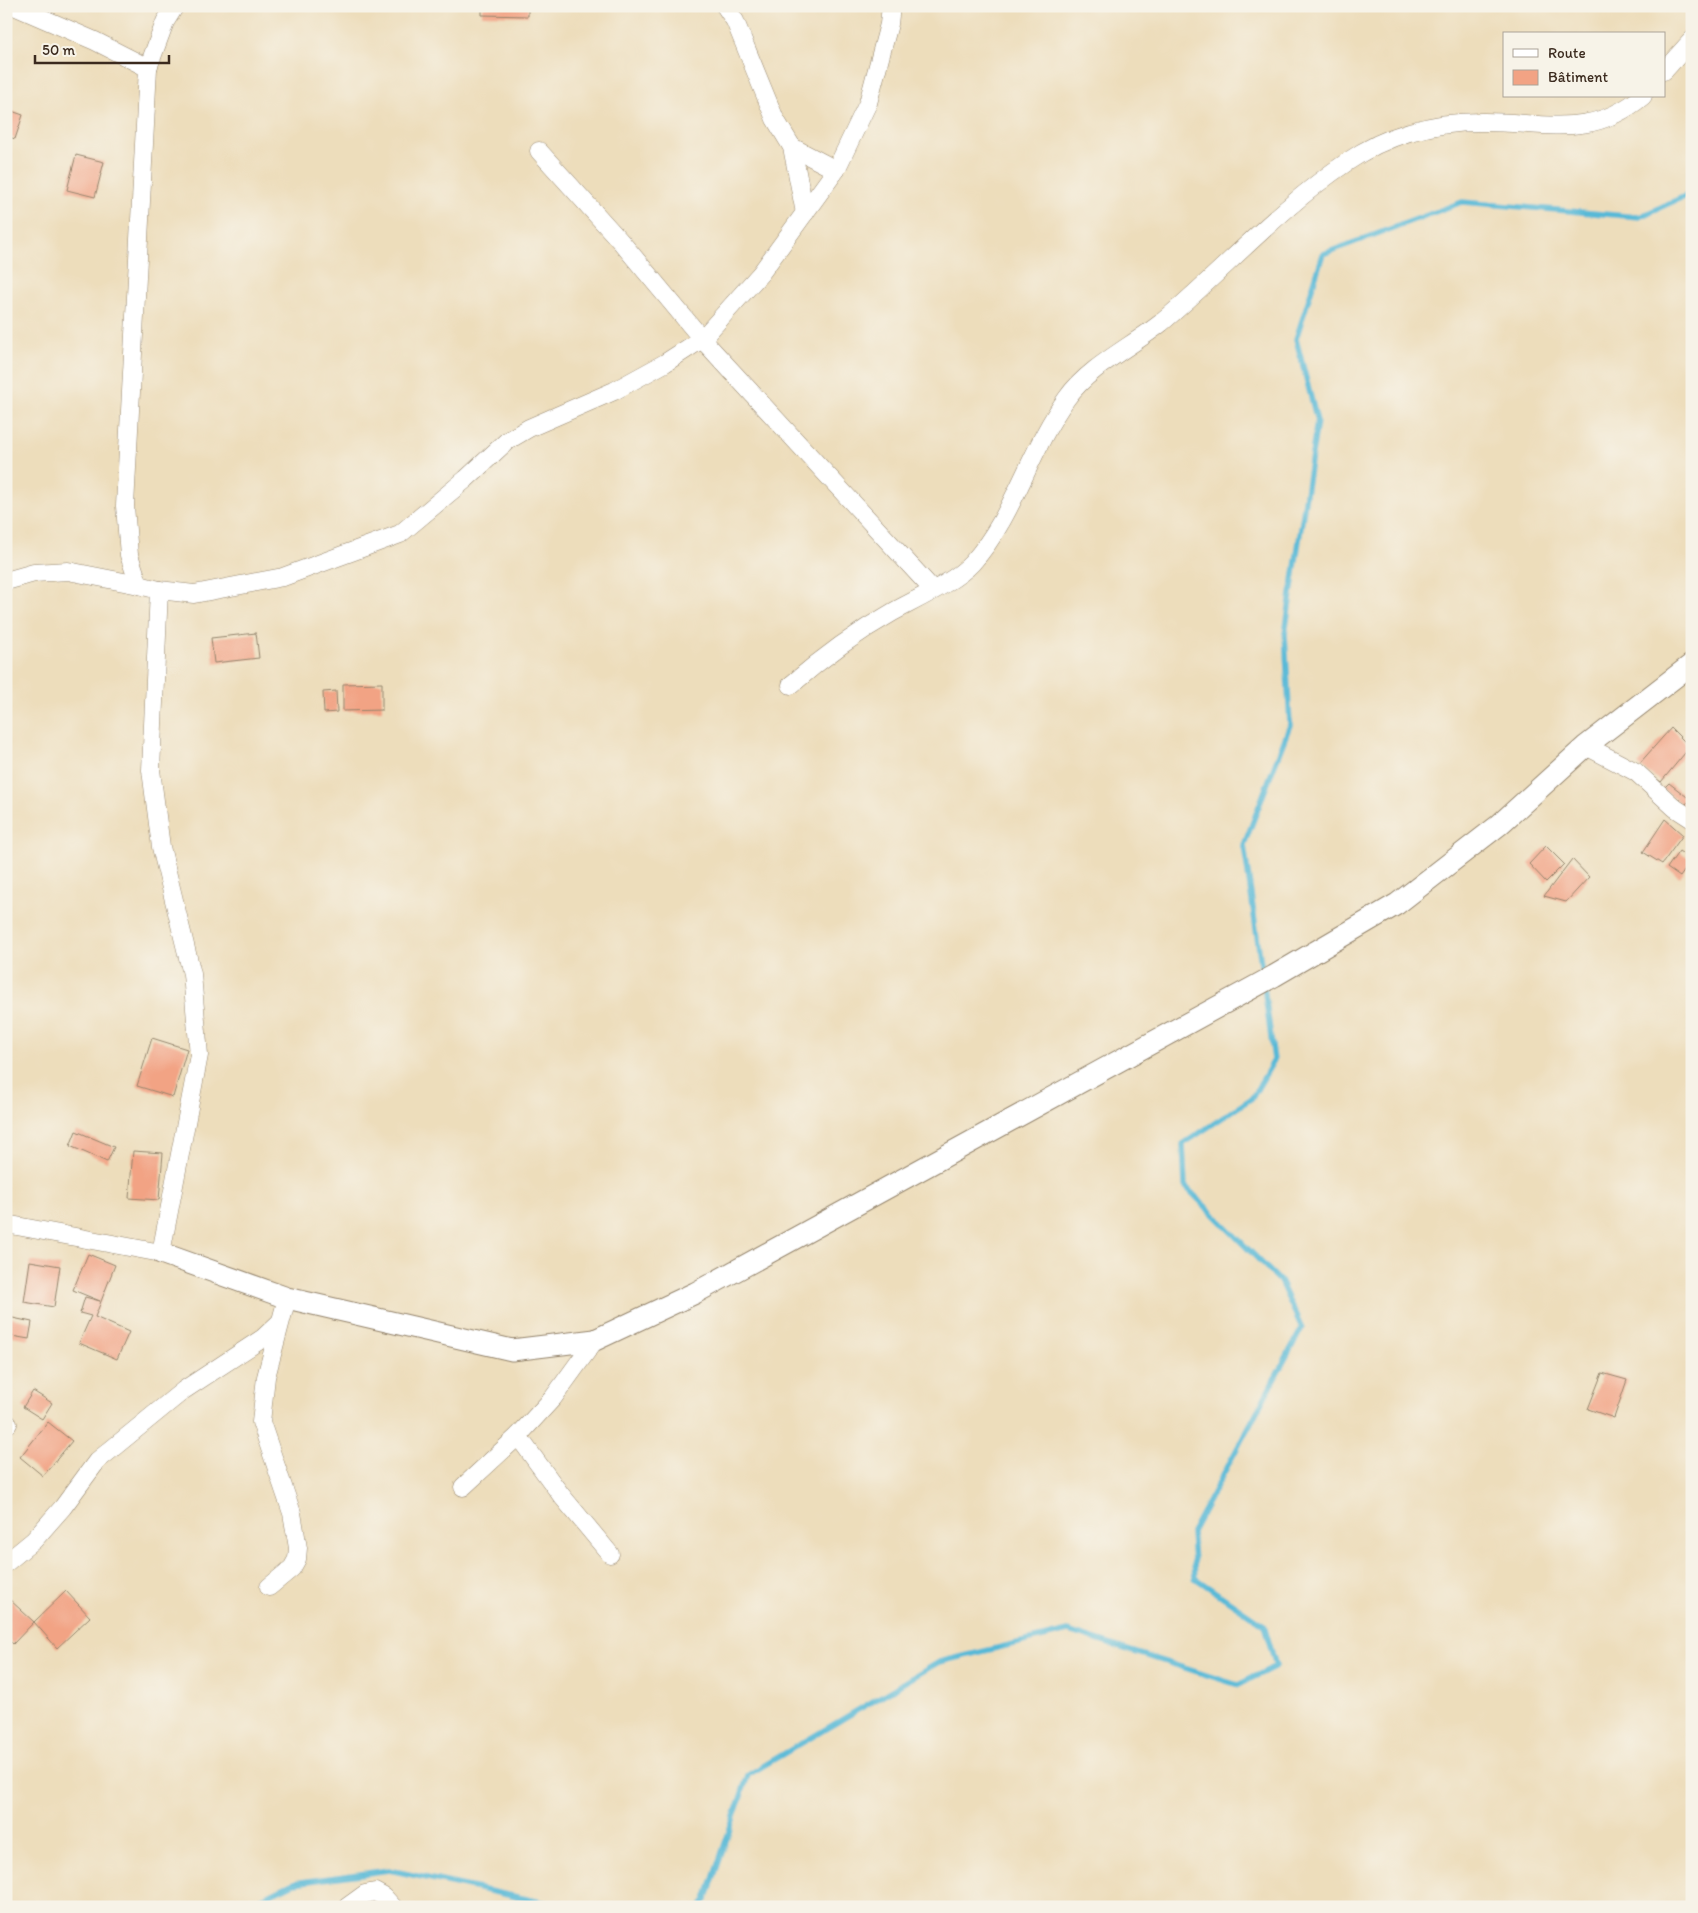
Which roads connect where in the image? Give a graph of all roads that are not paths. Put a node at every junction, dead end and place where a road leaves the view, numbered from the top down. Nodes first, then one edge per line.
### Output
1 (14, 6) edge
2 (174, 6) edge
3 (724, 6) edge
4 (891, 6) edge
5 (1692, 40) edge
6 (148, 68) junction
7 (1666, 69) edge
8 (1640, 98) edge
9 (792, 147) junction
10 (539, 151) dead end
11 (836, 170) junction
12 (805, 213) junction
13 (702, 339) junction
14 (6, 581) edge
15 (138, 585) junction
16 (159, 590) junction
17 (933, 590) junction
18 (1692, 664) edge
19 (791, 685) dead end
20 (1586, 746) junction
21 (1692, 819) edge
22 (6, 1224) edge
23 (162, 1253) junction
24 (287, 1298) junction
25 (280, 1322) junction
26 (595, 1340) junction
27 (518, 1436) junction
28 (463, 1487) dead end
29 (610, 1554) dead end
30 (6, 1563) edge
31 (269, 1587) dead end
32 (347, 1907) edge
33 (393, 1907) edge

1 - 6 street
2 - 6 street
3 - 9 street
4 - 11 street
5 - 7 street
6 - 15 street
8 - 17 street
9 - 11 street
9 - 12 street
10 - 13 street
11 - 12 street
12 - 13 street
13 - 16 street
13 - 17 street
14 - 15 street
15 - 16 street
16 - 23 street
17 - 19 street
18 - 20 street
20 - 21 street
20 - 26 street
22 - 23 street
23 - 24 street
24 - 25 street
24 - 26 street
25 - 30 street
25 - 31 street
26 - 27 street
27 - 28 street
27 - 29 street
32 - 33 street

